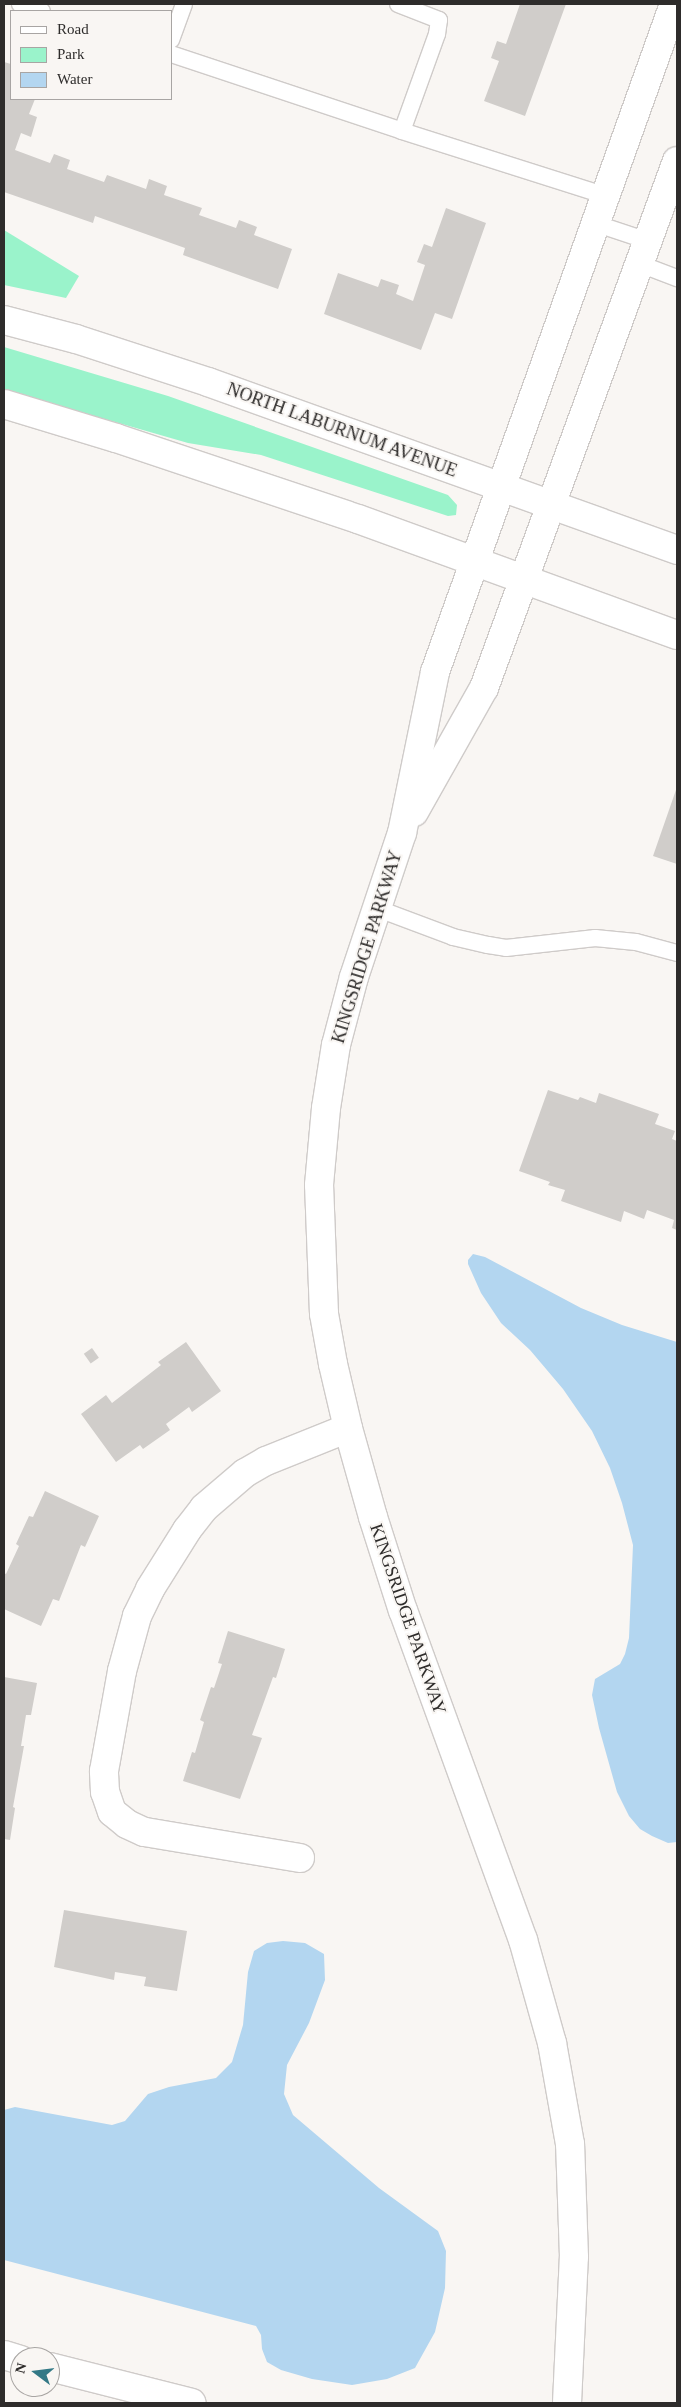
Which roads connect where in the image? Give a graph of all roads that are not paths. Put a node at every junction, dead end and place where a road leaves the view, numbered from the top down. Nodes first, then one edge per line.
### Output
1 (20, 4) edge
2 (184, 4) edge
3 (398, 4) edge
4 (674, 4) edge
5 (39, 10) edge
6 (172, 37) edge
7 (172, 54) edge
8 (402, 132) junction
9 (677, 161) edge
10 (604, 195) junction
11 (594, 223) junction
12 (644, 252) junction
13 (677, 278) edge
14 (4, 320) edge
15 (4, 404) edge
16 (500, 486) junction
17 (552, 505) junction
18 (677, 550) edge
19 (474, 560) junction
20 (524, 578) junction
21 (677, 635) edge
22 (402, 833) junction
23 (376, 908) junction
24 (677, 953) edge
25 (348, 1428) junction
26 (300, 1858) dead end
27 (60, 2370) edge
28 (192, 2403) edge
29 (567, 2403) edge

1 - 5 lane
2 - 6 lane
3 - 8 lane
4 - 10 street, KINGSRIDGE PARKWAY
7 - 8 lane
8 - 10 lane
9 - 12 street, KINGSRIDGE PARKWAY
10 - 11 street, KINGSRIDGE PARKWAY
11 - 12 lane
11 - 16 street, KINGSRIDGE PARKWAY
12 - 13 lane
12 - 17 street, KINGSRIDGE PARKWAY
14 - 16 street, NORTH LABURNUM AVENUE
15 - 19 street
16 - 17 street, NORTH LABURNUM AVENUE
16 - 19 street, KINGSRIDGE PARKWAY
17 - 18 street, NORTH LABURNUM AVENUE
17 - 20 street, KINGSRIDGE PARKWAY
19 - 20 street
19 - 22 street, KINGSRIDGE PARKWAY
20 - 21 street
20 - 22 street, KINGSRIDGE PARKWAY
22 - 23 street, KINGSRIDGE PARKWAY
23 - 24 lane
23 - 25 street, KINGSRIDGE PARKWAY
25 - 26 street
25 - 29 street, KINGSRIDGE PARKWAY
27 - 28 street

